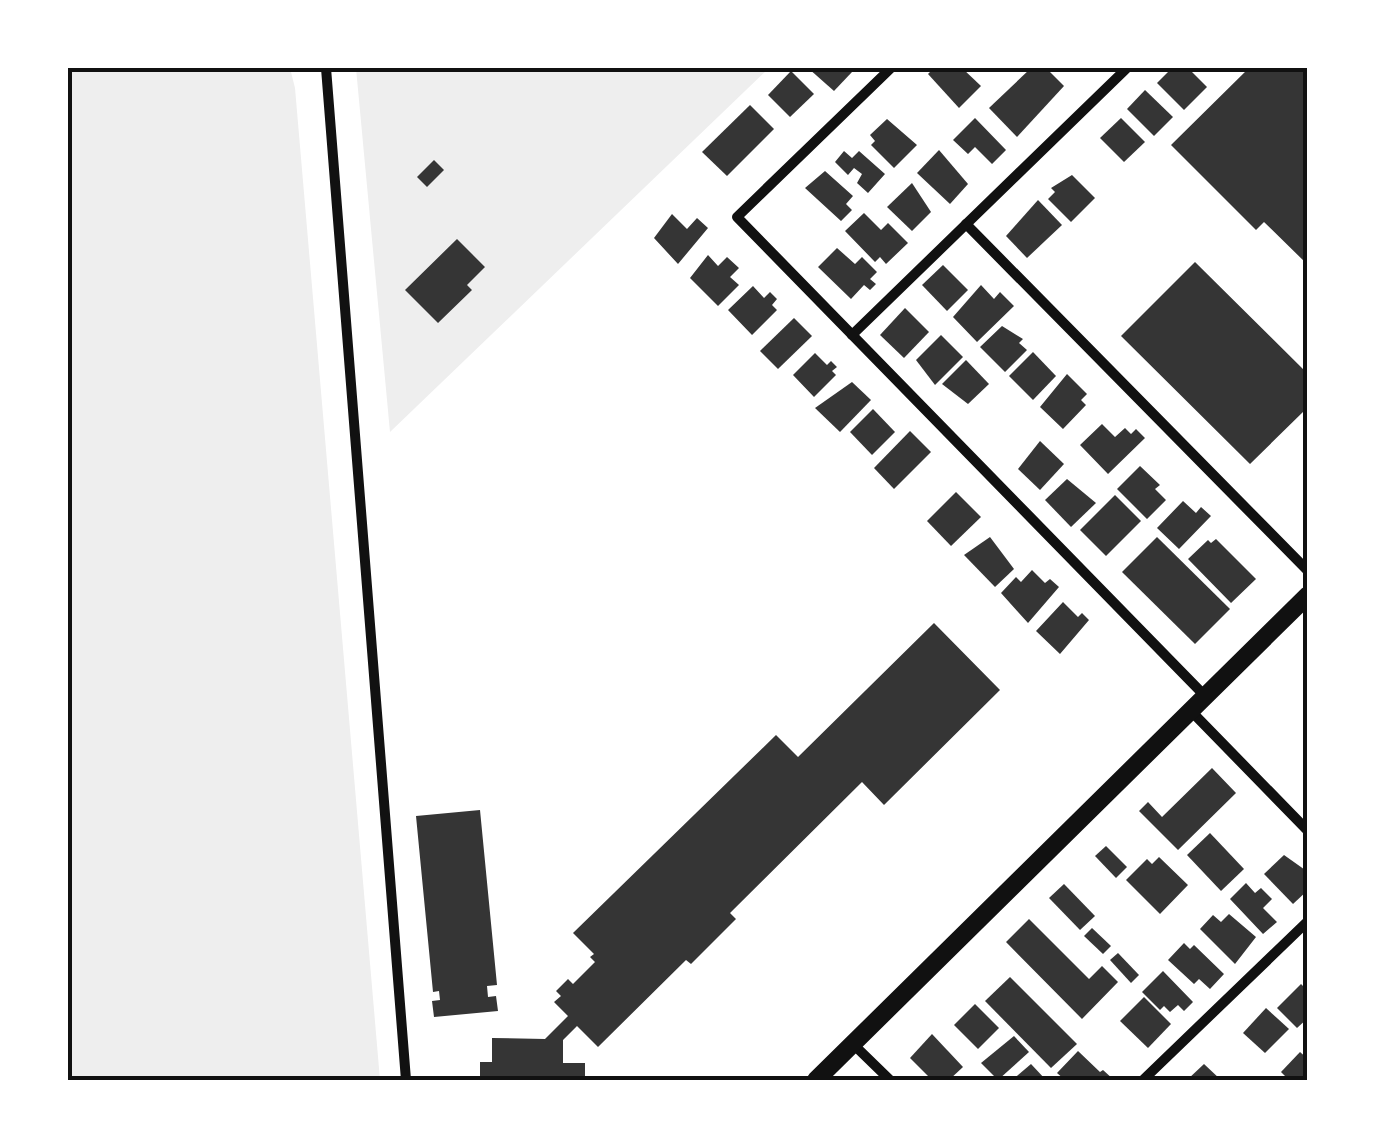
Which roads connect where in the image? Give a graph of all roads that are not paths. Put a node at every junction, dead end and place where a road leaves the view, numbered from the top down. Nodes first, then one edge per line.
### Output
1 (326, 68) edge
2 (891, 68) edge
3 (1127, 68) edge
4 (966, 224) junction
5 (852, 335) junction
6 (1308, 572) edge
7 (1304, 606) edge
8 (1206, 696) junction
9 (1191, 710) junction
10 (1308, 831) edge
11 (1308, 922) edge
12 (853, 1044) junction
13 (406, 1080) edge
14 (816, 1080) edge
15 (890, 1080) edge
16 (1144, 1080) edge

1 - 13 street
2 - 5 street
3 - 4 street
4 - 5 street
4 - 6 street
5 - 8 street
7 - 8 street
8 - 9 street
9 - 10 street
9 - 12 street
11 - 16 street
12 - 14 street
12 - 15 street

